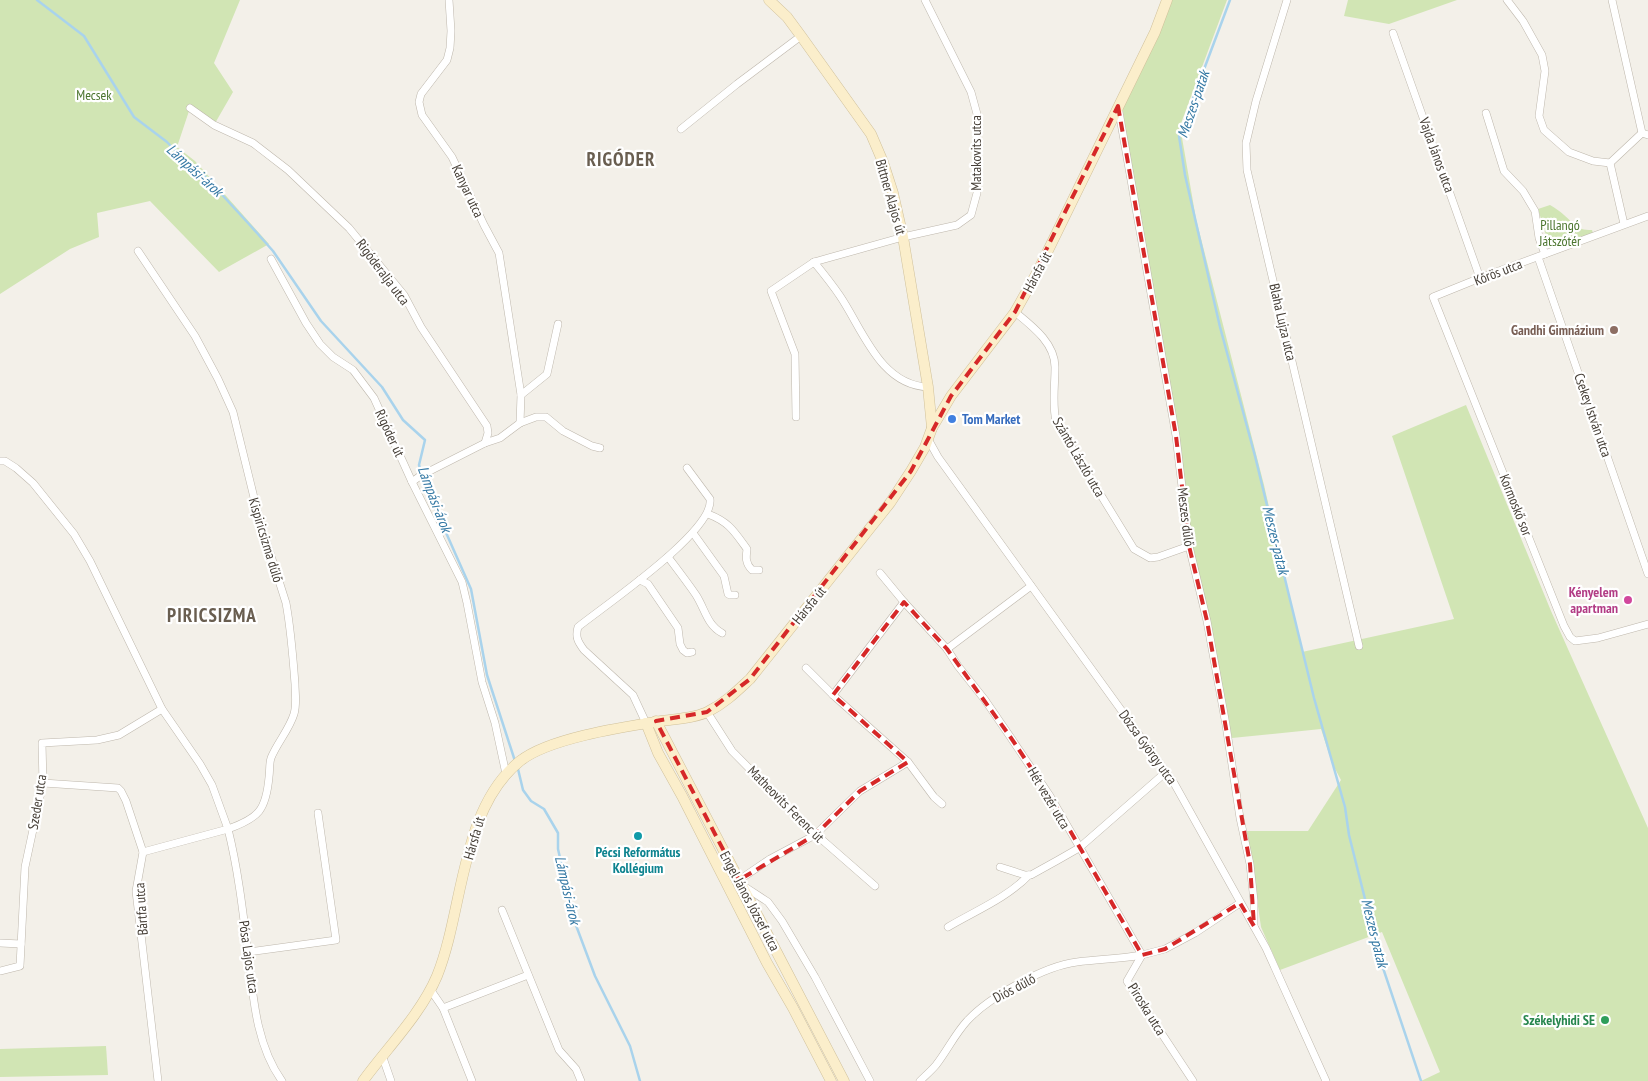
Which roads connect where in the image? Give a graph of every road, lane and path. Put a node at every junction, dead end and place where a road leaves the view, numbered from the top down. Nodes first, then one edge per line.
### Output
1 (449, 0) edge
2 (769, 0) edge
3 (925, 0) edge
4 (1167, 0) edge
5 (1287, 0) edge
6 (1507, 0) edge
7 (1612, 0) edge
8 (1393, 33) dead end
9 (802, 36) junction
10 (1118, 106) junction
11 (190, 108) dead end
12 (1486, 112) dead end
13 (681, 129) dead end
14 (1645, 134) edge
15 (1610, 163) junction
16 (1648, 216) edge
17 (1624, 224) junction
18 (903, 237) junction
19 (138, 251) dead end
20 (1542, 255) junction
21 (271, 259) dead end
22 (814, 262) junction
23 (1480, 278) junction
24 (1432, 297) joint
25 (1015, 312) junction
26 (558, 324) dead end
27 (928, 387) junction
28 (521, 395) junction
29 (796, 417) dead end
30 (520, 423) junction
31 (932, 428) junction
32 (928, 439) junction
33 (485, 442) junction
34 (600, 448) dead end
35 (2, 459) edge
36 (687, 468) dead end
37 (412, 482) junction
38 (708, 514) junction
39 (693, 533) junction
40 (1189, 546) junction
41 (668, 557) junction
42 (759, 570) dead end
43 (880, 573) dead end
44 (1648, 574) edge
45 (640, 580) junction
46 (1031, 586) junction
47 (735, 595) dead end
48 (904, 602) junction
49 (1648, 624) edge
50 (722, 633) dead end
51 (1359, 646) dead end
52 (946, 649) junction
53 (692, 652) dead end
54 (806, 668) dead end
55 (833, 694) junction
56 (162, 709) junction
57 (707, 712) junction
58 (651, 722) junction
59 (908, 762) junction
60 (508, 772) junction
61 (1166, 772) junction
62 (42, 783) junction
63 (942, 804) dead end
64 (318, 813) dead end
65 (228, 829) junction
66 (815, 834) junction
67 (1079, 848) junction
68 (143, 852) junction
69 (1000, 867) dead end
70 (1029, 875) junction
71 (741, 883) junction
72 (875, 886) dead end
73 (1240, 903) junction
74 (502, 910) dead end
75 (1254, 926) junction
76 (948, 927) dead end
77 (0, 943) edge
78 (21, 944) junction
79 (248, 952) junction
80 (1142, 955) junction
81 (0, 971) edge
82 (528, 975) junction
83 (430, 989) junction
84 (443, 1008) junction
85 (382, 1055) junction
86 (158, 1081) edge
87 (282, 1081) edge
88 (363, 1081) edge
89 (391, 1081) edge
90 (472, 1081) edge
91 (581, 1081) edge
92 (831, 1081) edge
93 (844, 1081) edge
94 (870, 1081) edge
95 (920, 1081) edge
96 (1193, 1081) edge
97 (1326, 1081) edge

1 - 28 street, Kanyar utca
2 - 9 street, Bittner Alajos út
3 - 18 street, Matakovits utca
4 - 10 street, Hársfa út
5 - 51 street, Blaha Lujza utca
6 - 15 street
7 - 14 street
8 - 23 street, Vajda János utca
9 - 13 street
9 - 18 street, Bittner Alajos út
10 - 25 street, Hársfa út
10 - 40 street, Meszes dűlő
11 - 33 street, Rigóderalja utca
12 - 20 street, Csekey István utca
14 - 15 street
15 - 17 street
16 - 17 street, Kőrös utca
17 - 20 street, Kőrös utca
18 - 22 street, Matakovits utca
18 - 27 street, Bittner Alajos út
19 - 65 street, Kispiricsizma dűlő
20 - 23 street, Kőrös utca
20 - 44 street, Csekey István utca
21 - 37 street, Rigóder út
22 - 27 street
22 - 29 street, Matakovits utca
23 - 24 street, Kőrös utca
24 - 49 street, Kormoskő sor
25 - 31 street, Hársfa út
25 - 40 street, Szántó László utca
26 - 28 street
27 - 31 street, Bittner Alajos út
28 - 30 street, Kanyar utca
30 - 33 street
30 - 34 street
31 - 32 street, Hársfa út
32 - 46 street, Dózsa György utca
32 - 57 street, Hársfa út
33 - 37 street
35 - 56 street
36 - 38 street
37 - 60 street, Rigóder út
38 - 39 street
38 - 42 street
39 - 41 street
39 - 47 street
40 - 75 street, Meszes dűlő
41 - 45 street
41 - 50 street
43 - 48 street, Hét vezér utca
45 - 53 street
45 - 58 street
46 - 52 street
46 - 61 street, Dózsa György utca
48 - 52 street, Hét vezér utca
48 - 55 street
52 - 67 street, Hét vezér utca
54 - 55 street
55 - 59 street
56 - 62 street, Szeder utca
56 - 65 street
57 - 58 street, Hársfa út
57 - 66 street, Matheovits Ferenc út
58 - 60 street, Hársfa út
58 - 71 street, Engel János József utca
58 - 92 street, Engel János József utca
59 - 63 street
59 - 66 street
60 - 83 street, Hársfa út
61 - 67 street
61 - 73 street, Dózsa György utca
62 - 68 street, Bártfa utca
62 - 78 street, Szeder utca
64 - 79 street
65 - 68 street, Kispiricsizma dűlő
65 - 79 street, Pósa Lajos utca
66 - 71 street
66 - 72 street, Matheovits Ferenc út
67 - 70 street
67 - 80 street, Hét vezér utca
68 - 86 street, Bártfa utca
69 - 70 street
70 - 76 street
71 - 93 street, Engel János József utca
71 - 94 street
73 - 75 street, Dózsa György utca
73 - 80 street
74 - 82 street
75 - 97 street, Dózsa György utca
77 - 78 street
78 - 81 street, Szeder utca
79 - 87 street, Pósa Lajos utca
80 - 95 street, Diós dűlő
80 - 96 street, Piroska utca
82 - 84 street
82 - 91 street
83 - 84 street
83 - 85 street, Hársfa út
84 - 90 street
85 - 88 street, Hársfa út
85 - 89 street

